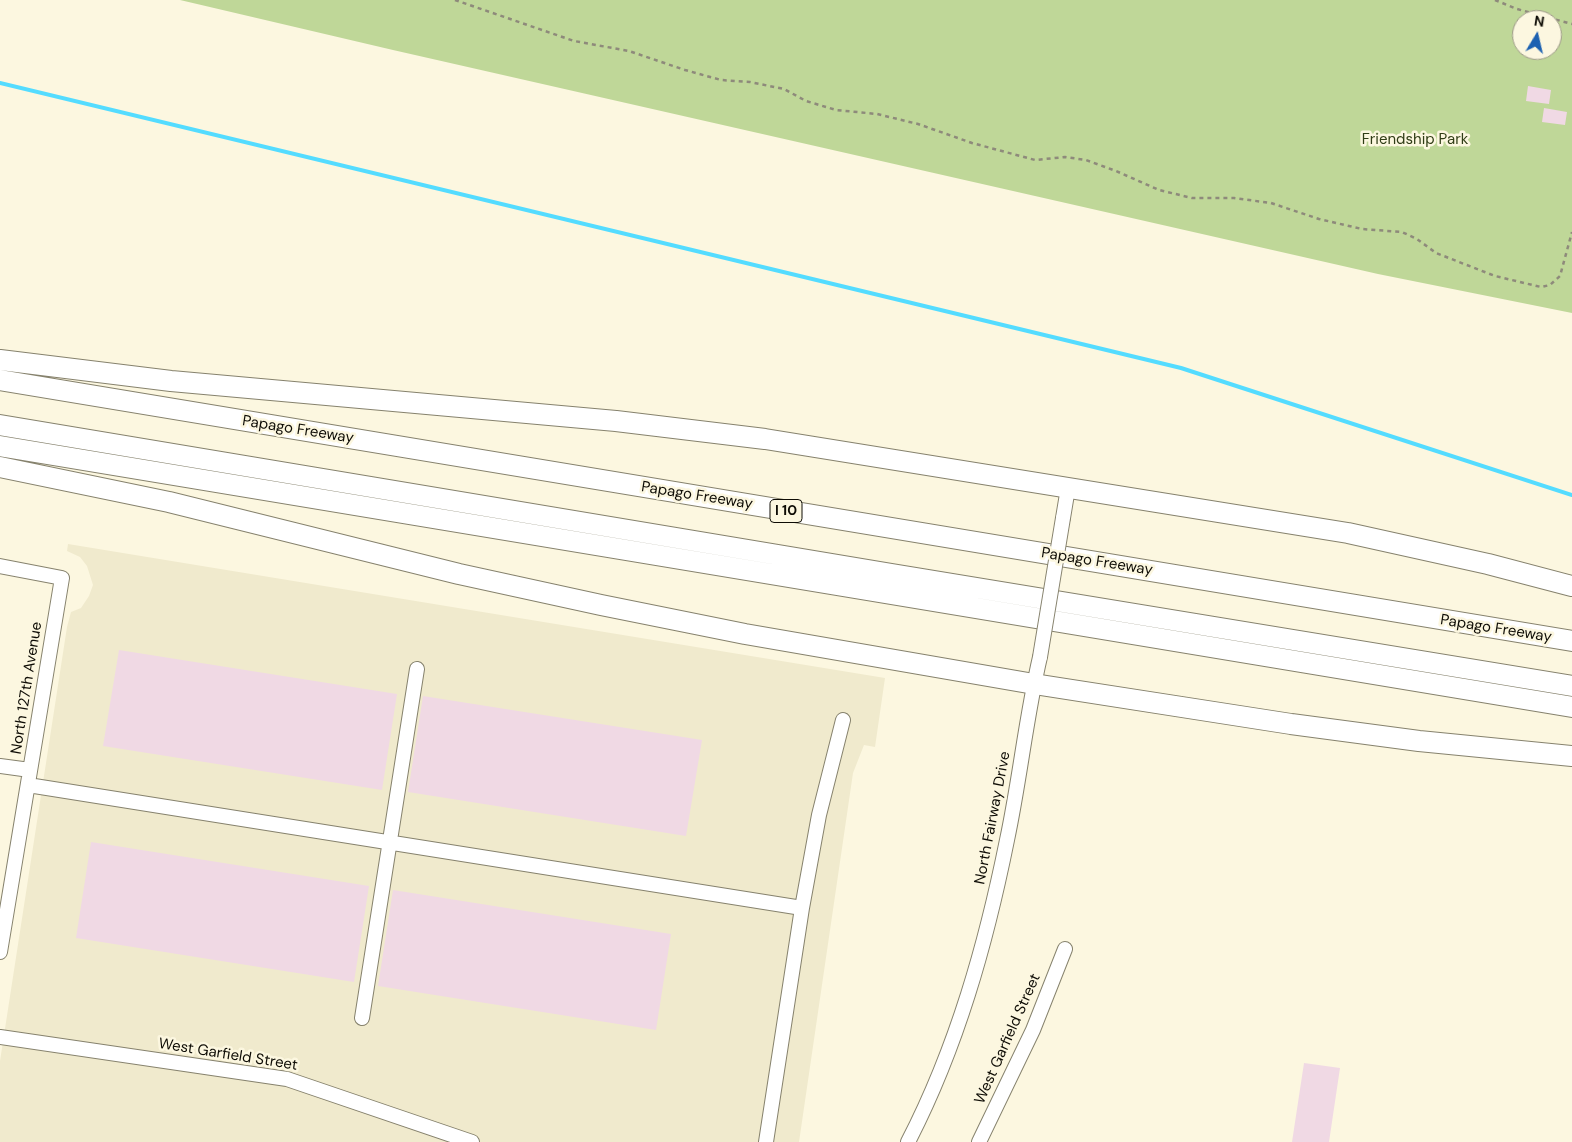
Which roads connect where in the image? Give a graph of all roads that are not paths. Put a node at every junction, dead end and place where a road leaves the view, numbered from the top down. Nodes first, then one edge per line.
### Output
1 (0, 360) edge
2 (0, 380) edge
3 (0, 425) edge
4 (0, 446) edge
5 (0, 467) edge
6 (1068, 488) junction
7 (0, 566) edge
8 (1572, 586) edge
9 (1572, 641) edge
10 (417, 669) dead end
11 (1034, 684) junction
12 (1572, 686) edge
13 (1572, 706) edge
14 (843, 720) dead end
15 (1572, 756) edge
16 (0, 766) edge
17 (30, 770) junction
18 (28, 784) junction
19 (389, 842) junction
20 (802, 908) junction
21 (1065, 949) dead end
22 (0, 952) edge
23 (362, 1018) dead end
24 (0, 1037) edge
25 (472, 1142) edge
26 (766, 1142) edge
27 (908, 1142) edge
28 (980, 1142) edge

1 - 6 highway
2 - 9 highway, Papago Freeway / I 10
3 - 12 highway
4 - 13 highway
5 - 11 highway
6 - 8 highway
6 - 11 street, North Fairway Drive, bridge
7 - 17 street, North 127th Avenue
10 - 19 street
11 - 15 highway
11 - 27 street, North Fairway Drive
14 - 20 street
16 - 17 street
17 - 18 street, North 127th Avenue
18 - 19 street
18 - 22 street, North 127th Avenue
19 - 20 street
19 - 23 street
20 - 26 street
21 - 28 street, West Garfield Street
24 - 25 street, West Garfield Street

